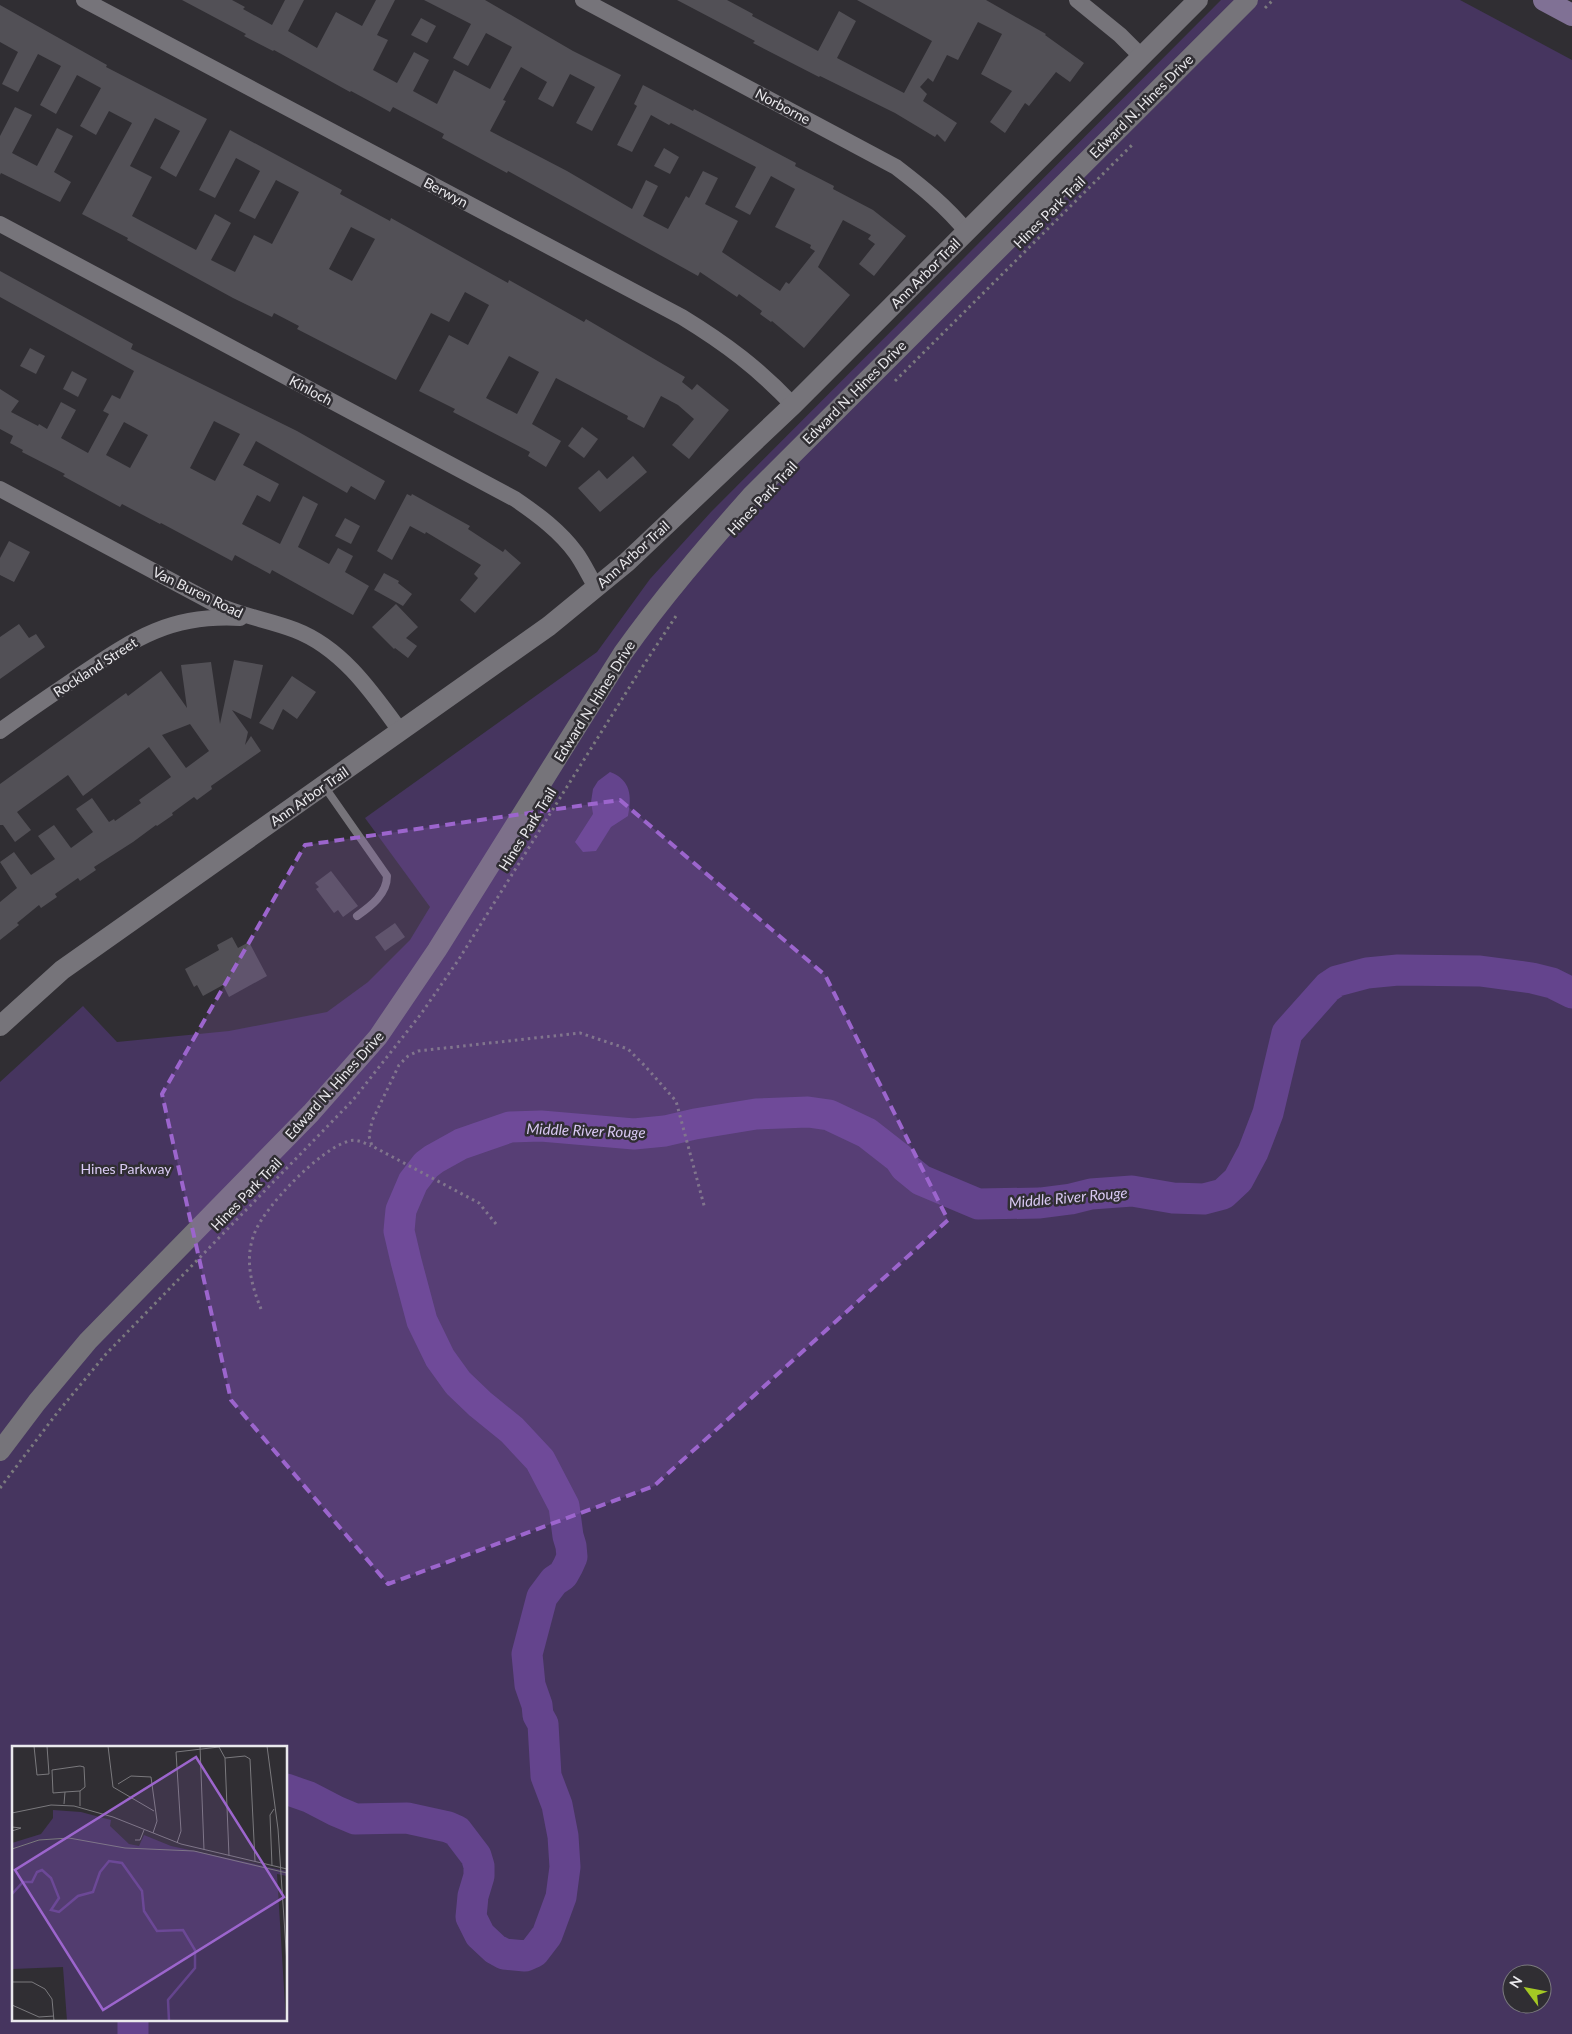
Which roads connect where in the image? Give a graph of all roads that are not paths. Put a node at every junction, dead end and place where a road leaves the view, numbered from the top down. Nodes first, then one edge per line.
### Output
1 (84, 0) edge
2 (583, 0) edge
3 (1077, 0) edge
4 (1198, 0) edge
5 (1544, 0) edge
6 (1254, 7) edge
7 (1572, 15) edge
8 (1142, 57) junction
9 (0, 224) edge
10 (967, 232) junction
11 (793, 405) junction
12 (0, 489) edge
13 (596, 587) junction
14 (257, 619) junction
15 (0, 730) edge
16 (401, 732) junction
17 (324, 786) junction
18 (357, 916) dead end
19 (0, 1026) edge
20 (0, 1451) edge

1 - 11 street, Berwyn
2 - 10 street, Norborne
3 - 8 street
4 - 8 street, Ann Arbor Trail
5 - 7 main road
6 - 20 street, Edward N. Hines Drive
8 - 10 street, Ann Arbor Trail
9 - 13 street, Kinloch
10 - 11 street, Ann Arbor Trail
11 - 13 street, Ann Arbor Trail
12 - 14 street, Van Buren Road
13 - 16 street, Ann Arbor Trail
14 - 15 street, Rockland Street
14 - 16 street, Van Buren Road
16 - 17 street, Ann Arbor Trail
17 - 18 lane
17 - 19 street, Ann Arbor Trail

